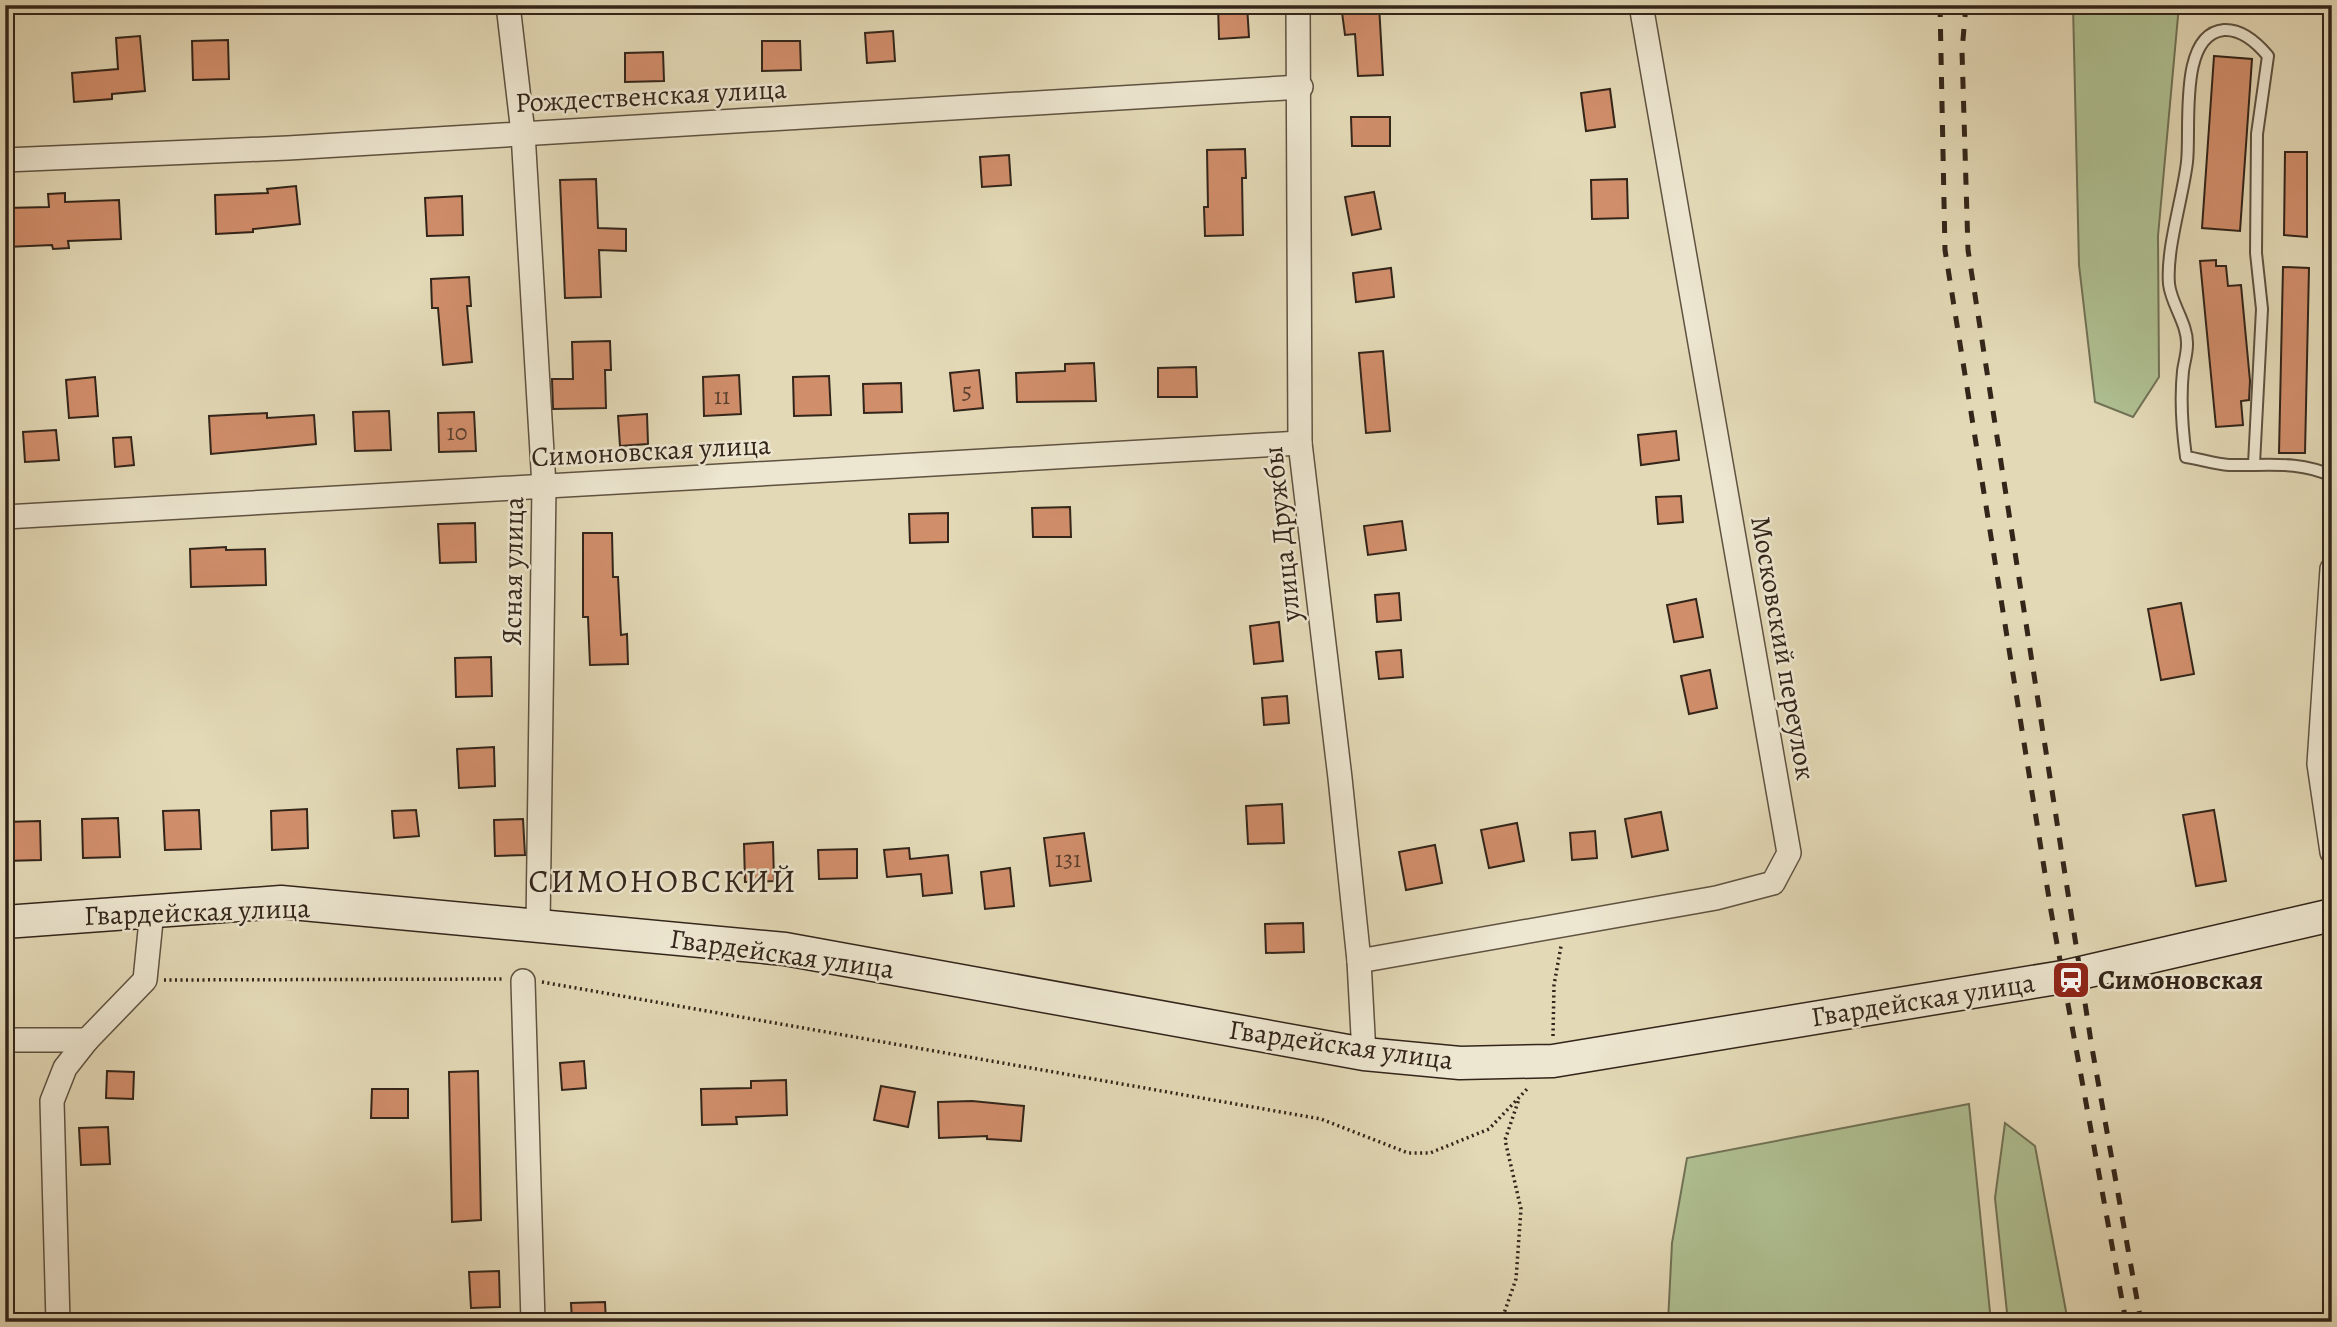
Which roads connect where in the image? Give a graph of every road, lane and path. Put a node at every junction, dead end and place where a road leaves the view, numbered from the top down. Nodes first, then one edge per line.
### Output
1 (508, 5) edge
2 (1298, 5) edge
3 (1641, 5) edge
4 (1301, 87) junction
5 (523, 134) junction
6 (5, 160) edge
7 (1300, 443) junction
8 (2254, 464) junction
9 (2332, 476) edge
10 (544, 486) junction
11 (5, 517) edge
12 (2332, 569) edge
13 (2332, 852) edge
14 (152, 911) junction
15 (2332, 915) edge
16 (5, 922) edge
17 (1564, 925) junction
18 (538, 926) junction
19 (1359, 961) junction
20 (145, 980) junction
21 (523, 981) junction
22 (5, 1040) edge
23 (87, 1040) junction
24 (1364, 1054) junction
25 (1553, 1061) junction
26 (1519, 1097) junction
27 (58, 1322) edge
28 (533, 1322) edge
29 (1501, 1322) edge

1 - 5 street, Ясная улица
2 - 4 street, улица Дружбы
3 - 17 street, Московский переулок
4 - 5 street, Рождественская улица
4 - 7 street, улица Дружбы
5 - 6 street, Рождественская улица
5 - 10 street, Ясная улица
7 - 10 street, Симоновская улица
7 - 19 street, улица Дружбы
8 - 8 lane
8 - 9 lane
10 - 11 street, Симоновская улица
10 - 18 street, Ясная улица
12 - 13 street
14 - 16 street, Гвардейская улица
14 - 18 street, Гвардейская улица
14 - 20 street
15 - 25 street, Гвардейская улица
17 - 19 street, Московский переулок
17 - 25 path
18 - 24 street, Гвардейская улица
19 - 24 street, улица Дружбы
20 - 21 path
20 - 23 street
21 - 26 path
21 - 28 street
22 - 23 street
23 - 27 street
24 - 25 street, Гвардейская улица
25 - 26 path
26 - 29 path

